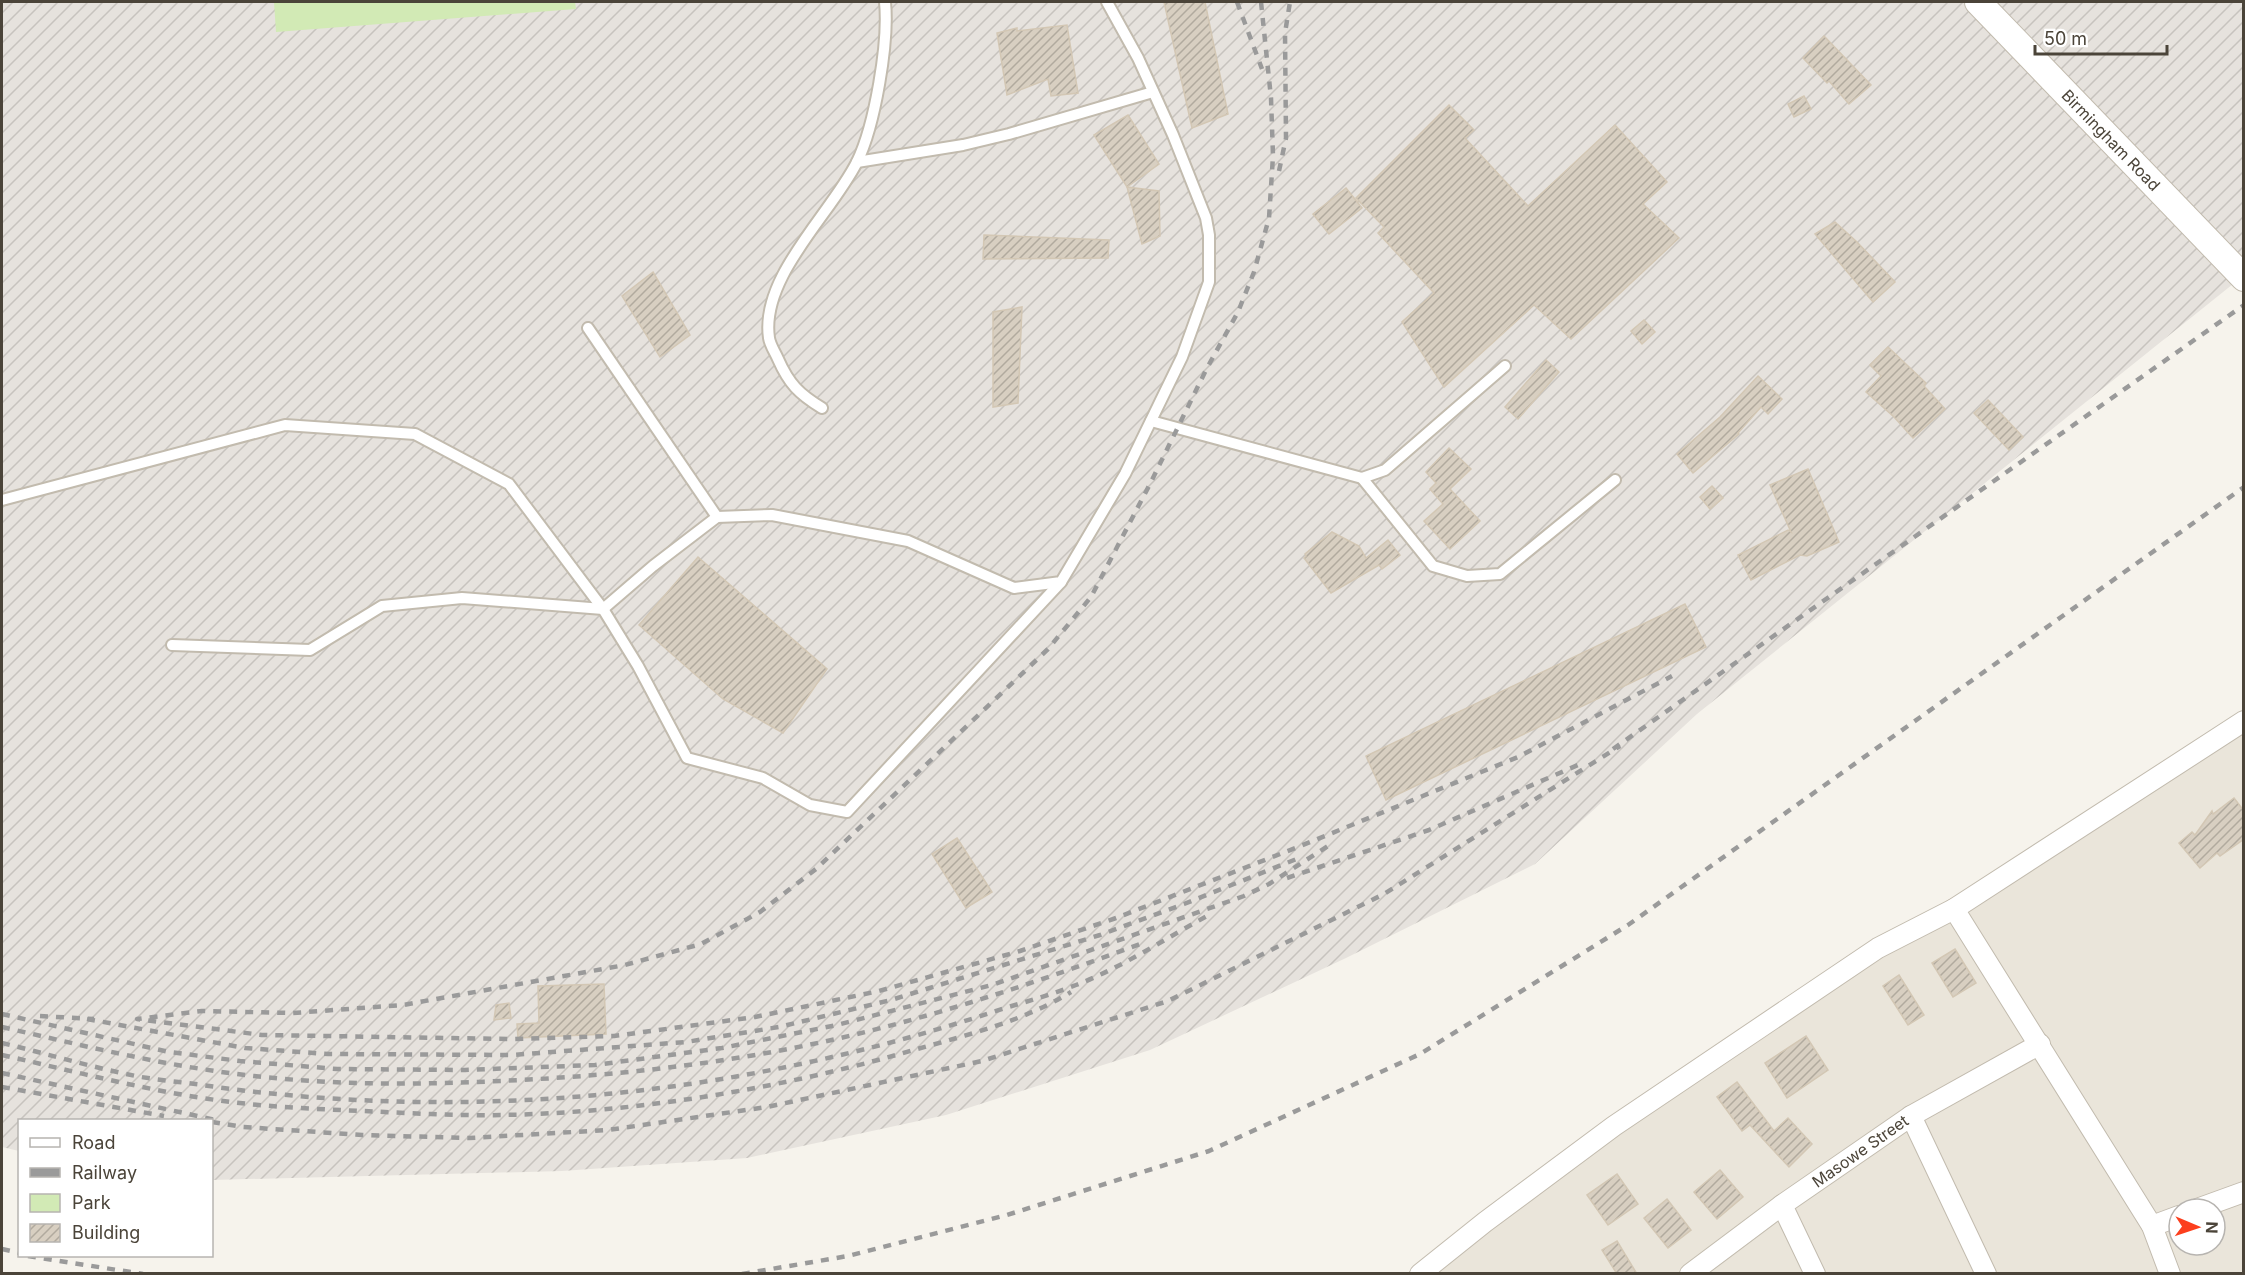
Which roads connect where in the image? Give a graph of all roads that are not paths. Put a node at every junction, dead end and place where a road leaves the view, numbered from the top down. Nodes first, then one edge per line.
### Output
1 (885, 2) edge
2 (1107, 2) edge
3 (1978, 2) edge
4 (1154, 92) junction
5 (857, 162) junction
6 (2244, 278) edge
7 (588, 328) dead end
8 (1505, 366) dead end
9 (822, 408) dead end
10 (1151, 421) junction
11 (1362, 478) junction
12 (1615, 480) dead end
13 (2, 500) edge
14 (717, 517) junction
15 (1061, 582) junction
16 (603, 609) junction
17 (171, 645) dead end
18 (2244, 721) edge
19 (1954, 909) junction
20 (2040, 1044) junction
21 (1911, 1116) junction
22 (2244, 1191) edge
23 (2227, 1198) edge
24 (1782, 1205) junction
25 (2167, 1220) edge
26 (2152, 1226) junction
27 (1420, 1274) edge
28 (1690, 1274) edge
29 (1815, 1274) edge
30 (1986, 1274) edge
31 (2170, 1274) edge

1 - 5 lane
2 - 4 lane
3 - 6 street, Birmingham Road
4 - 5 lane
4 - 10 lane
5 - 9 lane
7 - 14 lane
8 - 11 lane
10 - 11 lane
10 - 15 lane
11 - 12 lane
13 - 16 lane
14 - 15 lane
14 - 16 lane
15 - 16 lane
16 - 17 lane
18 - 19 street
19 - 20 street
19 - 27 street
20 - 21 street, Masowe Street
20 - 26 street
21 - 24 street, Masowe Street
21 - 30 street
22 - 23 street
24 - 28 street, Masowe Street
24 - 29 street
25 - 26 street
26 - 31 street

